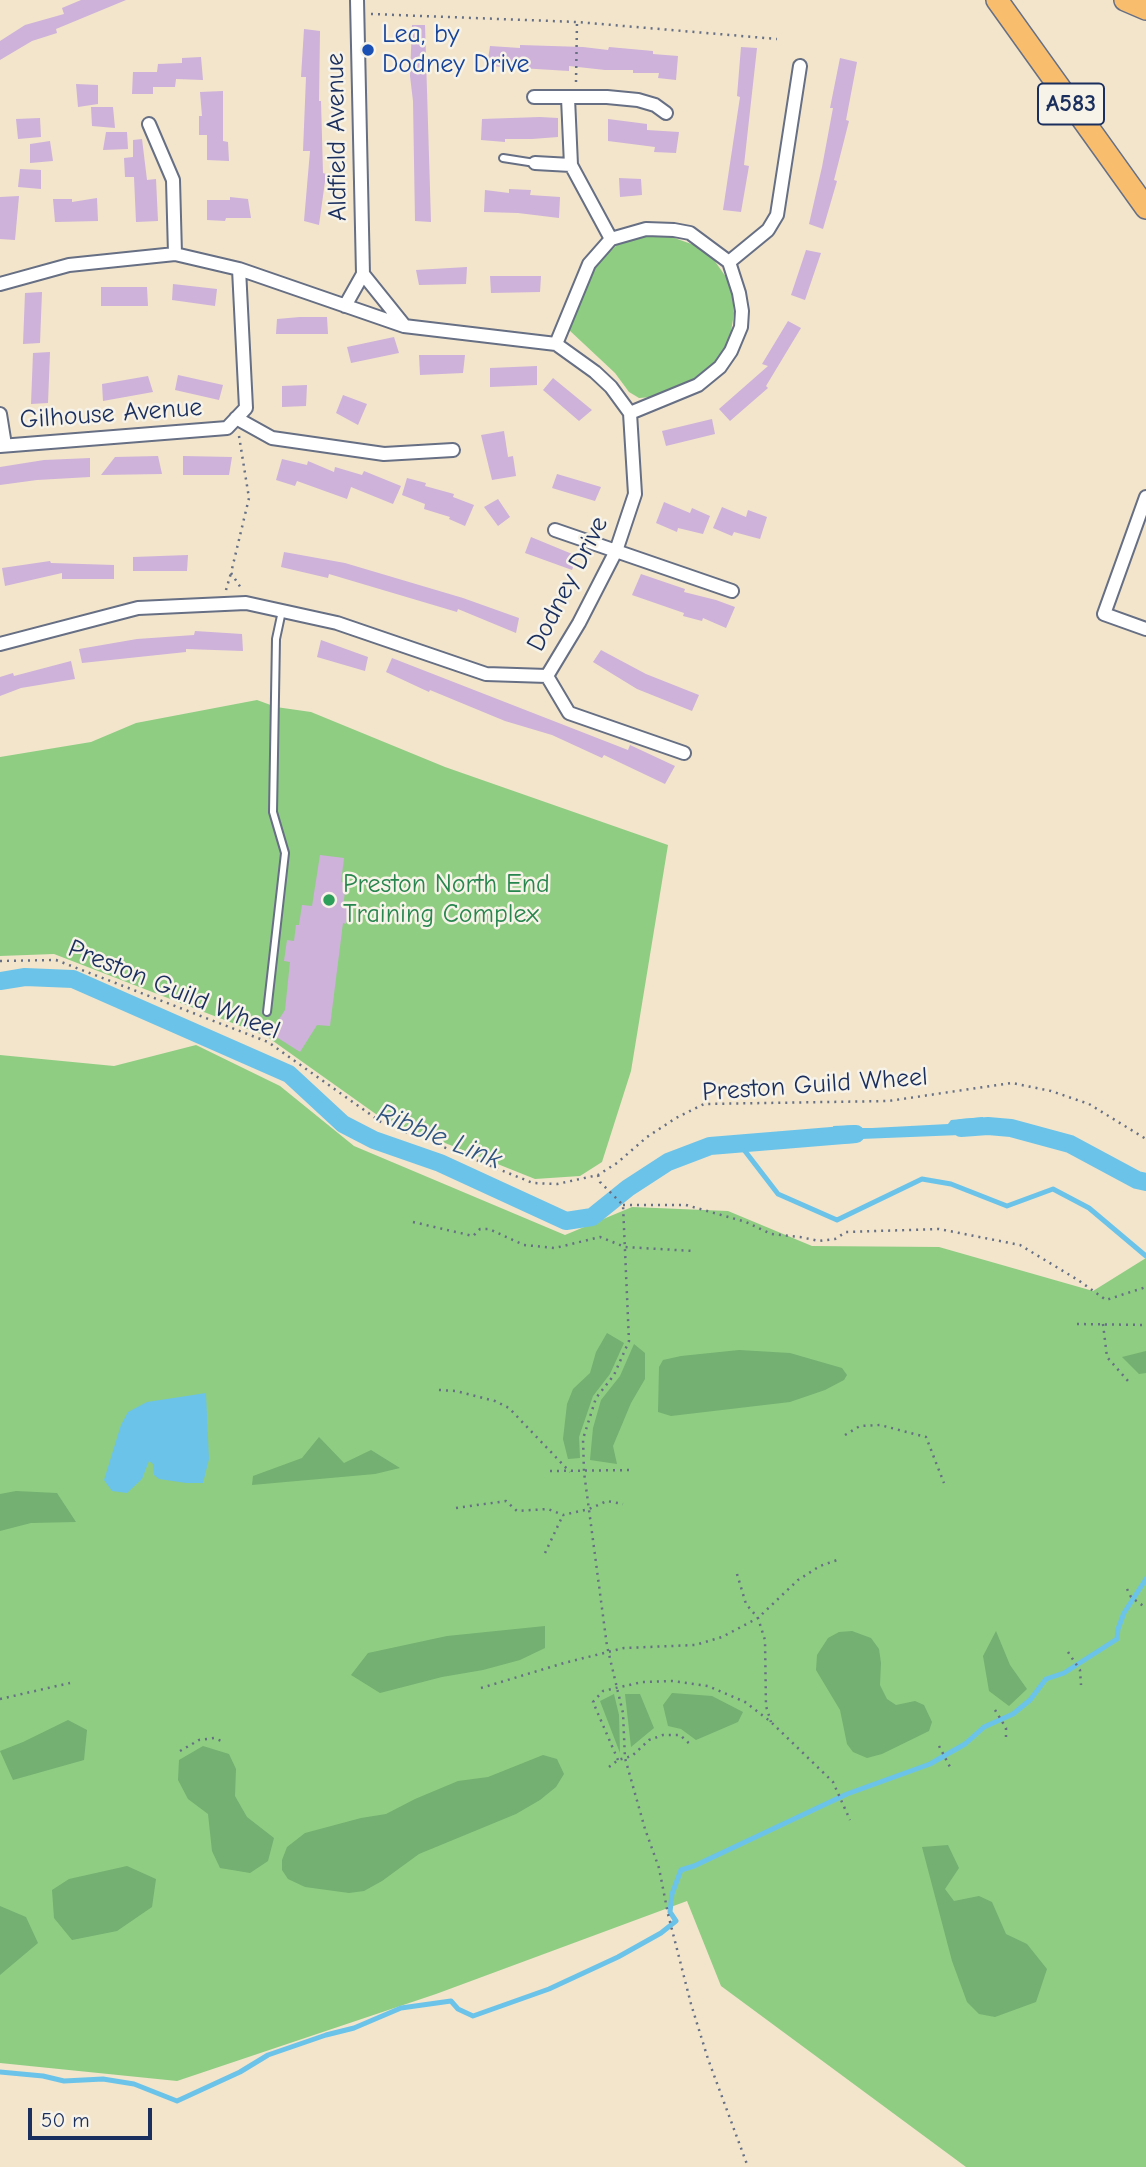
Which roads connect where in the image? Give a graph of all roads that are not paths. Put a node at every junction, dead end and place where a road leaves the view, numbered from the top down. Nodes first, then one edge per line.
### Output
1 (356, 0) edge
2 (997, 0) edge
3 (1125, 0) edge
4 (1146, 9) edge
5 (800, 66) dead end
6 (534, 97) dead end
7 (572, 98) junction
8 (666, 113) dead end
9 (149, 124) dead end
10 (503, 158) dead end
11 (535, 163) joint
12 (571, 165) junction
13 (1146, 208) edge
14 (611, 239) junction
15 (175, 254) junction
16 (729, 262) junction
17 (239, 269) junction
18 (363, 274) junction
19 (0, 284) edge
20 (345, 306) junction
21 (404, 326) junction
22 (556, 344) junction
23 (630, 413) junction
24 (0, 414) edge
25 (236, 418) junction
26 (3, 446) edge
27 (453, 450) dead end
28 (1146, 497) edge
29 (555, 530) dead end
30 (616, 551) junction
31 (732, 591) dead end
32 (282, 611) junction
33 (1146, 629) edge
34 (0, 644) edge
35 (547, 676) junction
36 (684, 753) dead end
37 (267, 1012) dead end

1 - 18 street, Aldfield Avenue
2 - 13 highway, A583
3 - 4 highway
5 - 16 street
6 - 7 street
7 - 8 street
7 - 12 street
9 - 15 street
10 - 11 lane
11 - 12 street
12 - 14 street
14 - 16 street
14 - 22 street
15 - 17 street
15 - 19 street
16 - 23 street
17 - 20 street
17 - 25 street, Gilhouse Avenue
18 - 20 street
18 - 21 street
20 - 21 street
21 - 22 street
22 - 23 street
23 - 30 street, Dodney Drive
24 - 26 street
25 - 26 street, Gilhouse Avenue
25 - 27 street
28 - 33 street
29 - 30 street
30 - 31 street
30 - 35 street, Dodney Drive
32 - 34 street, Dodney Drive
32 - 35 street, Dodney Drive
32 - 37 lane
35 - 36 street

